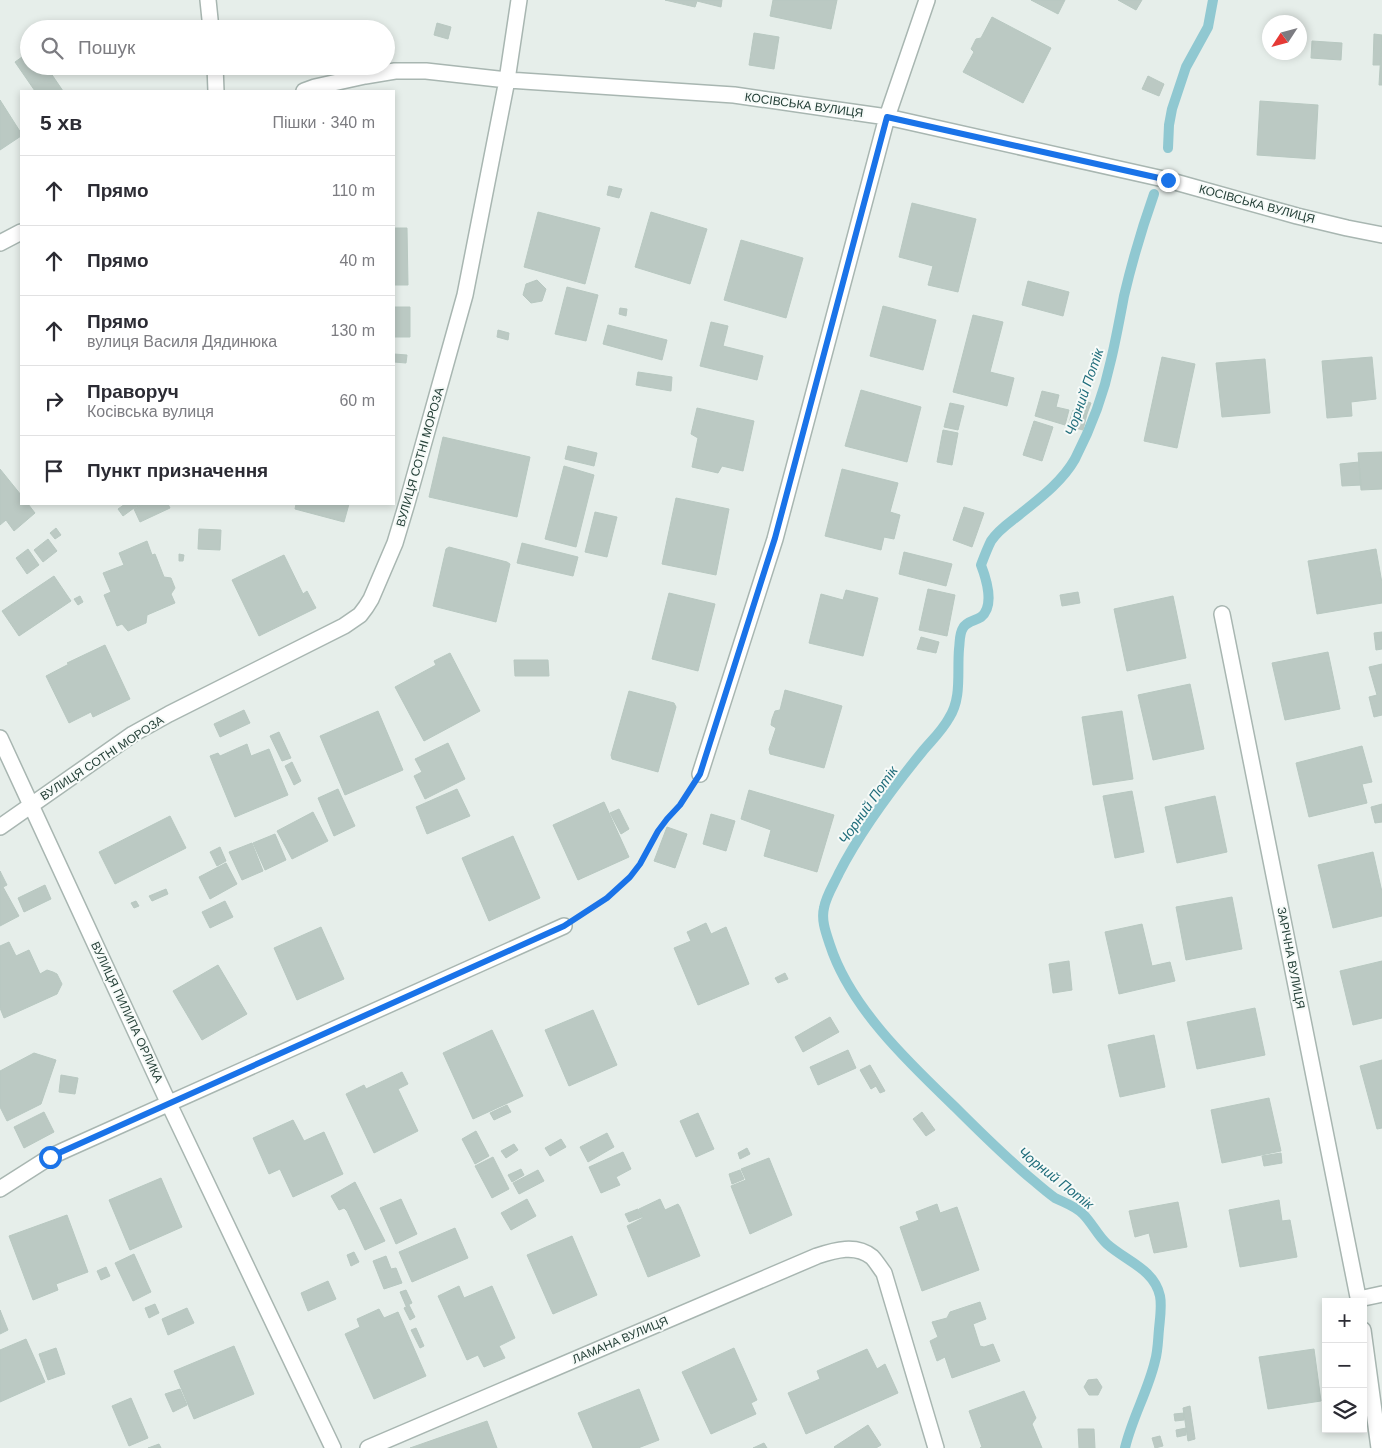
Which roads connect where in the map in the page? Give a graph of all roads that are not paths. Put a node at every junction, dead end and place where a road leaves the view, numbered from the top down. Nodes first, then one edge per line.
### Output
1 (208, 0) edge
2 (519, 0) edge
3 (927, 0) edge
4 (210, 20) edge
5 (395, 71) edge
6 (215, 75) edge
7 (371, 75) edge
8 (507, 80) junction
9 (216, 90) edge
10 (307, 90) edge
11 (887, 117) junction
12 (20, 233) edge
13 (1382, 235) edge
14 (0, 243) edge
15 (1222, 614) dead end
16 (0, 738) edge
17 (700, 774) road end
18 (31, 804) junction
19 (0, 826) edge
20 (564, 926) road end
21 (170, 1104) junction
22 (0, 1189) edge
23 (1382, 1294) edge
24 (1359, 1298) edge
25 (1367, 1298) edge
26 (1365, 1343) edge
27 (333, 1448) edge
28 (368, 1448) edge
29 (936, 1448) edge
30 (1379, 1448) edge

1 - 4 street
2 - 8 street, ВУЛИЦЯ СОТНІ МОРОЗА
3 - 11 street
5 - 8 street, КОСІВСЬКА ВУЛИЦЯ
6 - 9 street
7 - 10 street, КОСІВСЬКА ВУЛИЦЯ
8 - 11 street, КОСІВСЬКА ВУЛИЦЯ
8 - 18 street, ВУЛИЦЯ СОТНІ МОРОЗА
11 - 13 street, КОСІВСЬКА ВУЛИЦЯ
11 - 17 street
12 - 14 street
15 - 24 street, ЗАРІЧНА ВУЛИЦЯ
16 - 18 street, ВУЛИЦЯ ПИЛИПА ОРЛИКА
18 - 19 street, ВУЛИЦЯ СОТНІ МОРОЗА
18 - 21 street, ВУЛИЦЯ ПИЛИПА ОРЛИКА
20 - 21 street
21 - 22 street
21 - 27 street, ВУЛИЦЯ ПИЛИПА ОРЛИКА
23 - 25 street
26 - 30 street
28 - 29 street, ЛАМАНА ВУЛИЦЯ

